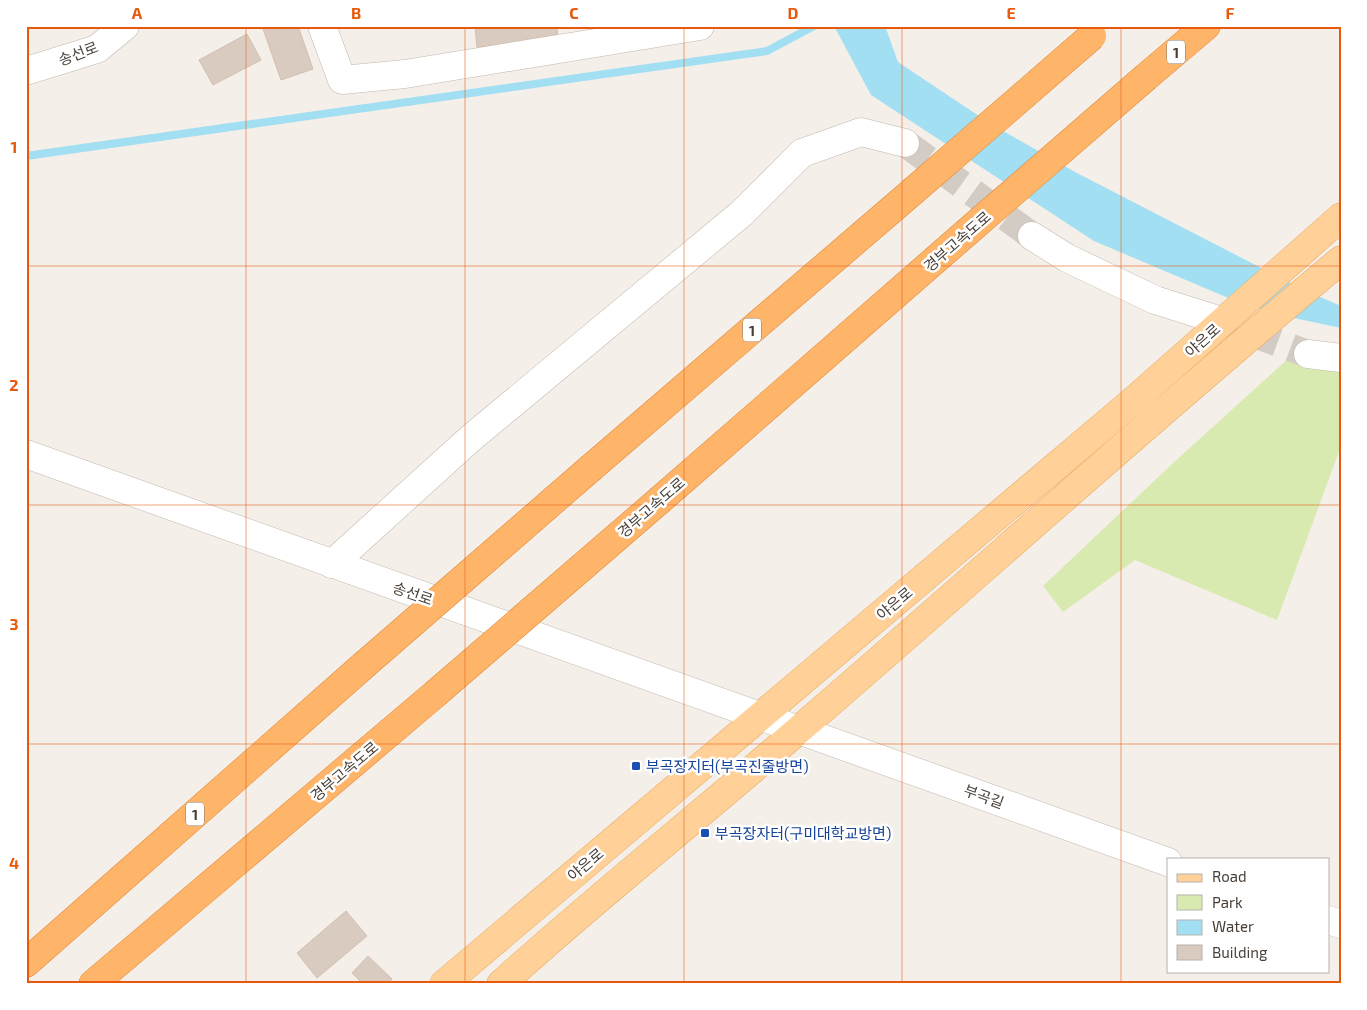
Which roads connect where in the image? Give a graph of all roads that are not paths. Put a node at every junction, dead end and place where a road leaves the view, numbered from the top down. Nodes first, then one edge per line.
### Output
1 (125, 26) edge
2 (322, 26) edge
3 (700, 26) edge
4 (1206, 26) edge
5 (1099, 31) edge
6 (26, 71) edge
7 (905, 144) tunnel mouth
8 (1341, 217) edge
9 (1032, 236) tunnel mouth
10 (1341, 260) edge
11 (1212, 318) tunnel mouth
12 (1308, 354) tunnel mouth
13 (1341, 358) edge
14 (26, 454) edge
15 (332, 564) junction
16 (760, 716) junction
17 (800, 729) junction
18 (1167, 862) edge
19 (26, 962) edge
20 (93, 984) edge
21 (444, 984) edge
22 (501, 984) edge

1 - 6 street, 송선로
2 - 3 street
4 - 20 highway, 경부고속도로 / 1, bridge
5 - 19 highway, 1, bridge
7 - 15 street
8 - 16 main road, 야은로
9 - 11 street
10 - 17 main road, 야은로
12 - 13 street
14 - 15 street, 송선로
15 - 16 street, 송선로
16 - 17 street, 송선로
16 - 21 main road, 야은로
17 - 18 street, 부곡길
17 - 22 main road, 야은로

